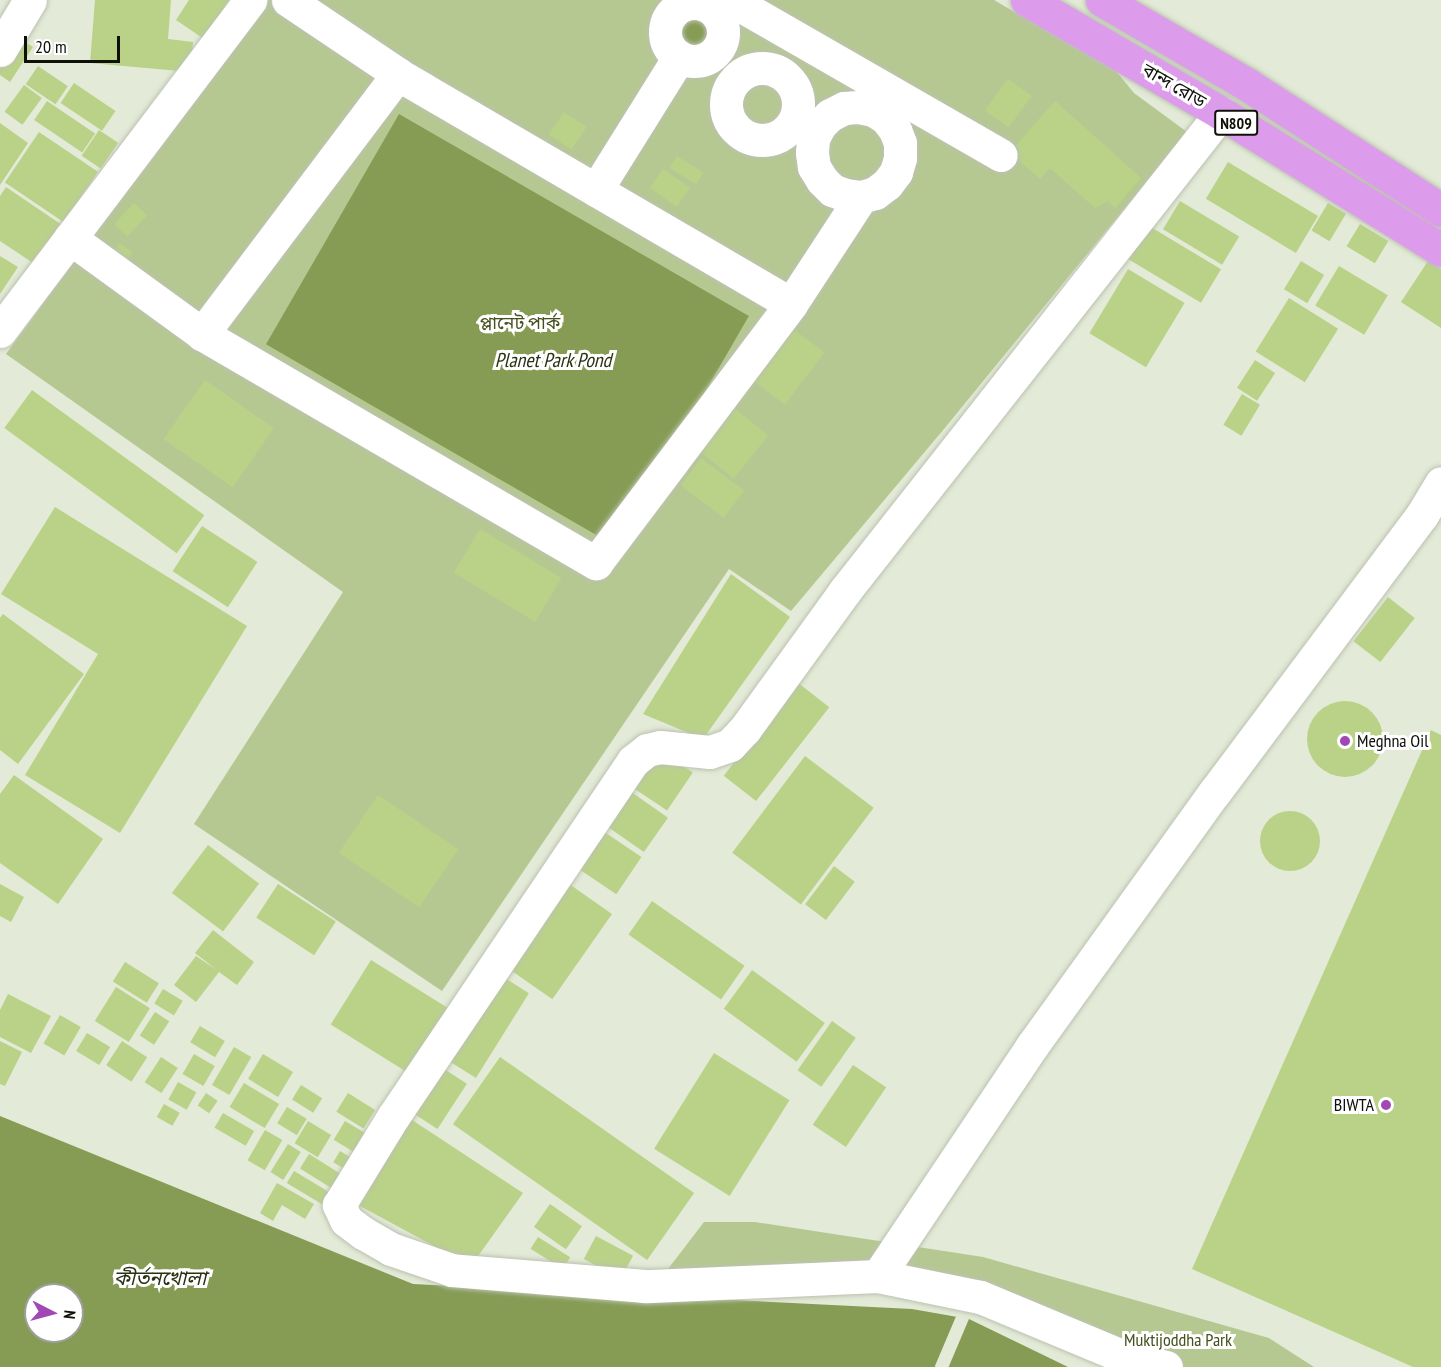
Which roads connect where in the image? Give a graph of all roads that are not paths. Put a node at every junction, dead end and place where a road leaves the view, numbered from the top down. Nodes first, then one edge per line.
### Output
1 (30, 0) edge
2 (250, 0) edge
3 (288, 0) edge
4 (1027, 0) edge
5 (1102, 0) edge
6 (712, 3) edge
7 (801, 38) junction
8 (0, 50) edge
9 (679, 57) junction
10 (780, 73) junction
11 (398, 74) junction
12 (1221, 113) junction
13 (779, 135) junction
14 (812, 153) junction
15 (1001, 155) dead end
16 (596, 190) junction
17 (861, 196) junction
18 (1441, 210) edge
19 (69, 238) junction
20 (1441, 250) edge
21 (791, 304) junction
22 (0, 330) edge
23 (202, 334) junction
24 (1441, 483) edge
25 (878, 1276) junction
26 (1166, 1367) edge

1 - 8 street
2 - 19 street
3 - 11 street
4 - 12 highway, বান্দ রোড / N809
5 - 18 highway, N809
6 - 7 street
6 - 9 street
6 - 9 street
7 - 10 street
7 - 15 street
9 - 16 street
10 - 13 street
10 - 13 street
11 - 16 street
11 - 23 street
12 - 20 highway, বান্দ রোড / N809
12 - 25 street
13 - 14 street
14 - 17 street
14 - 17 street
16 - 21 street
17 - 21 street
19 - 22 street
19 - 23 street
21 - 23 street
24 - 25 street
25 - 26 street

